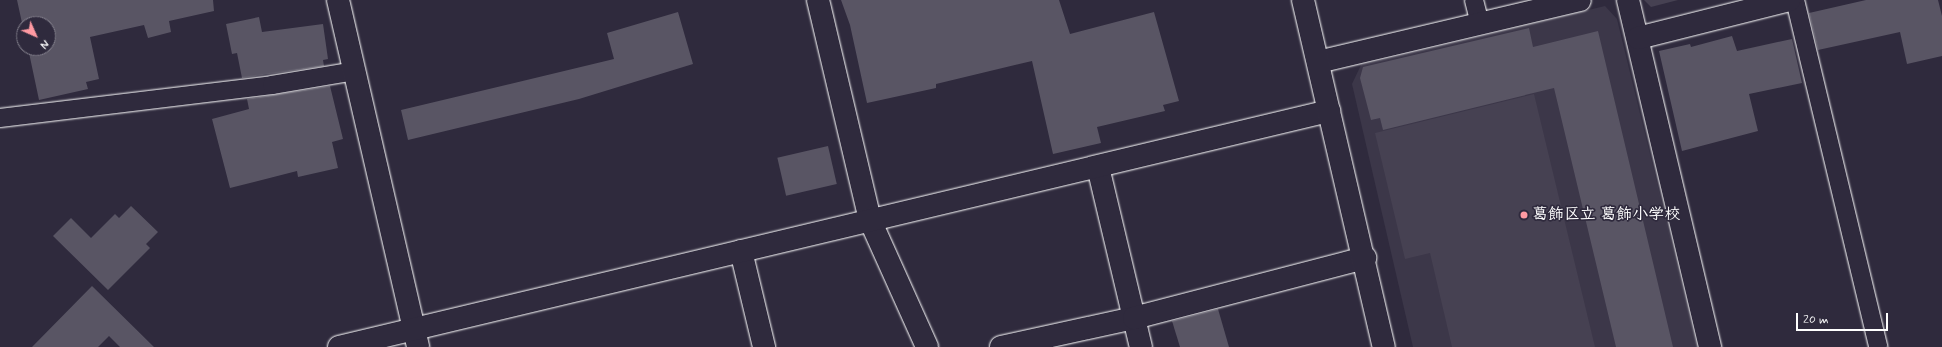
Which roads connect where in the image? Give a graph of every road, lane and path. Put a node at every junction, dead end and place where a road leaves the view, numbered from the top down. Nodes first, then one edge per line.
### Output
1 (338, 0) edge
2 (818, 0) edge
3 (1303, 0) edge
4 (1474, 0) edge
5 (1580, 0) edge
6 (1628, 0) edge
7 (1790, 0) edge
8 (1795, 0) edge
9 (1480, 24) junction
10 (1638, 38) junction
11 (1318, 62) junction
12 (356, 71) junction
13 (1329, 111) junction
14 (0, 118) edge
15 (1098, 167) junction
16 (870, 220) junction
17 (740, 251) junction
18 (1365, 258) junction
19 (1134, 318) junction
20 (416, 338) edge
21 (339, 347) edge
22 (764, 347) edge
23 (927, 347) edge
24 (1001, 347) edge
25 (1142, 347) edge
26 (1384, 347) edge
27 (1710, 347) edge
28 (1878, 347) edge

1 - 12 street
2 - 16 street
3 - 11 street
4 - 9 lane
5 - 9 street
6 - 10 street
7 - 10 street
8 - 28 lane
9 - 11 street
10 - 27 street
11 - 13 street
12 - 14 lane
12 - 20 street
13 - 15 street
13 - 18 street
15 - 16 street
15 - 19 street
16 - 17 street
16 - 23 street
17 - 20 street
17 - 22 street
18 - 19 street
18 - 26 street
19 - 24 street
19 - 25 street
20 - 21 street

